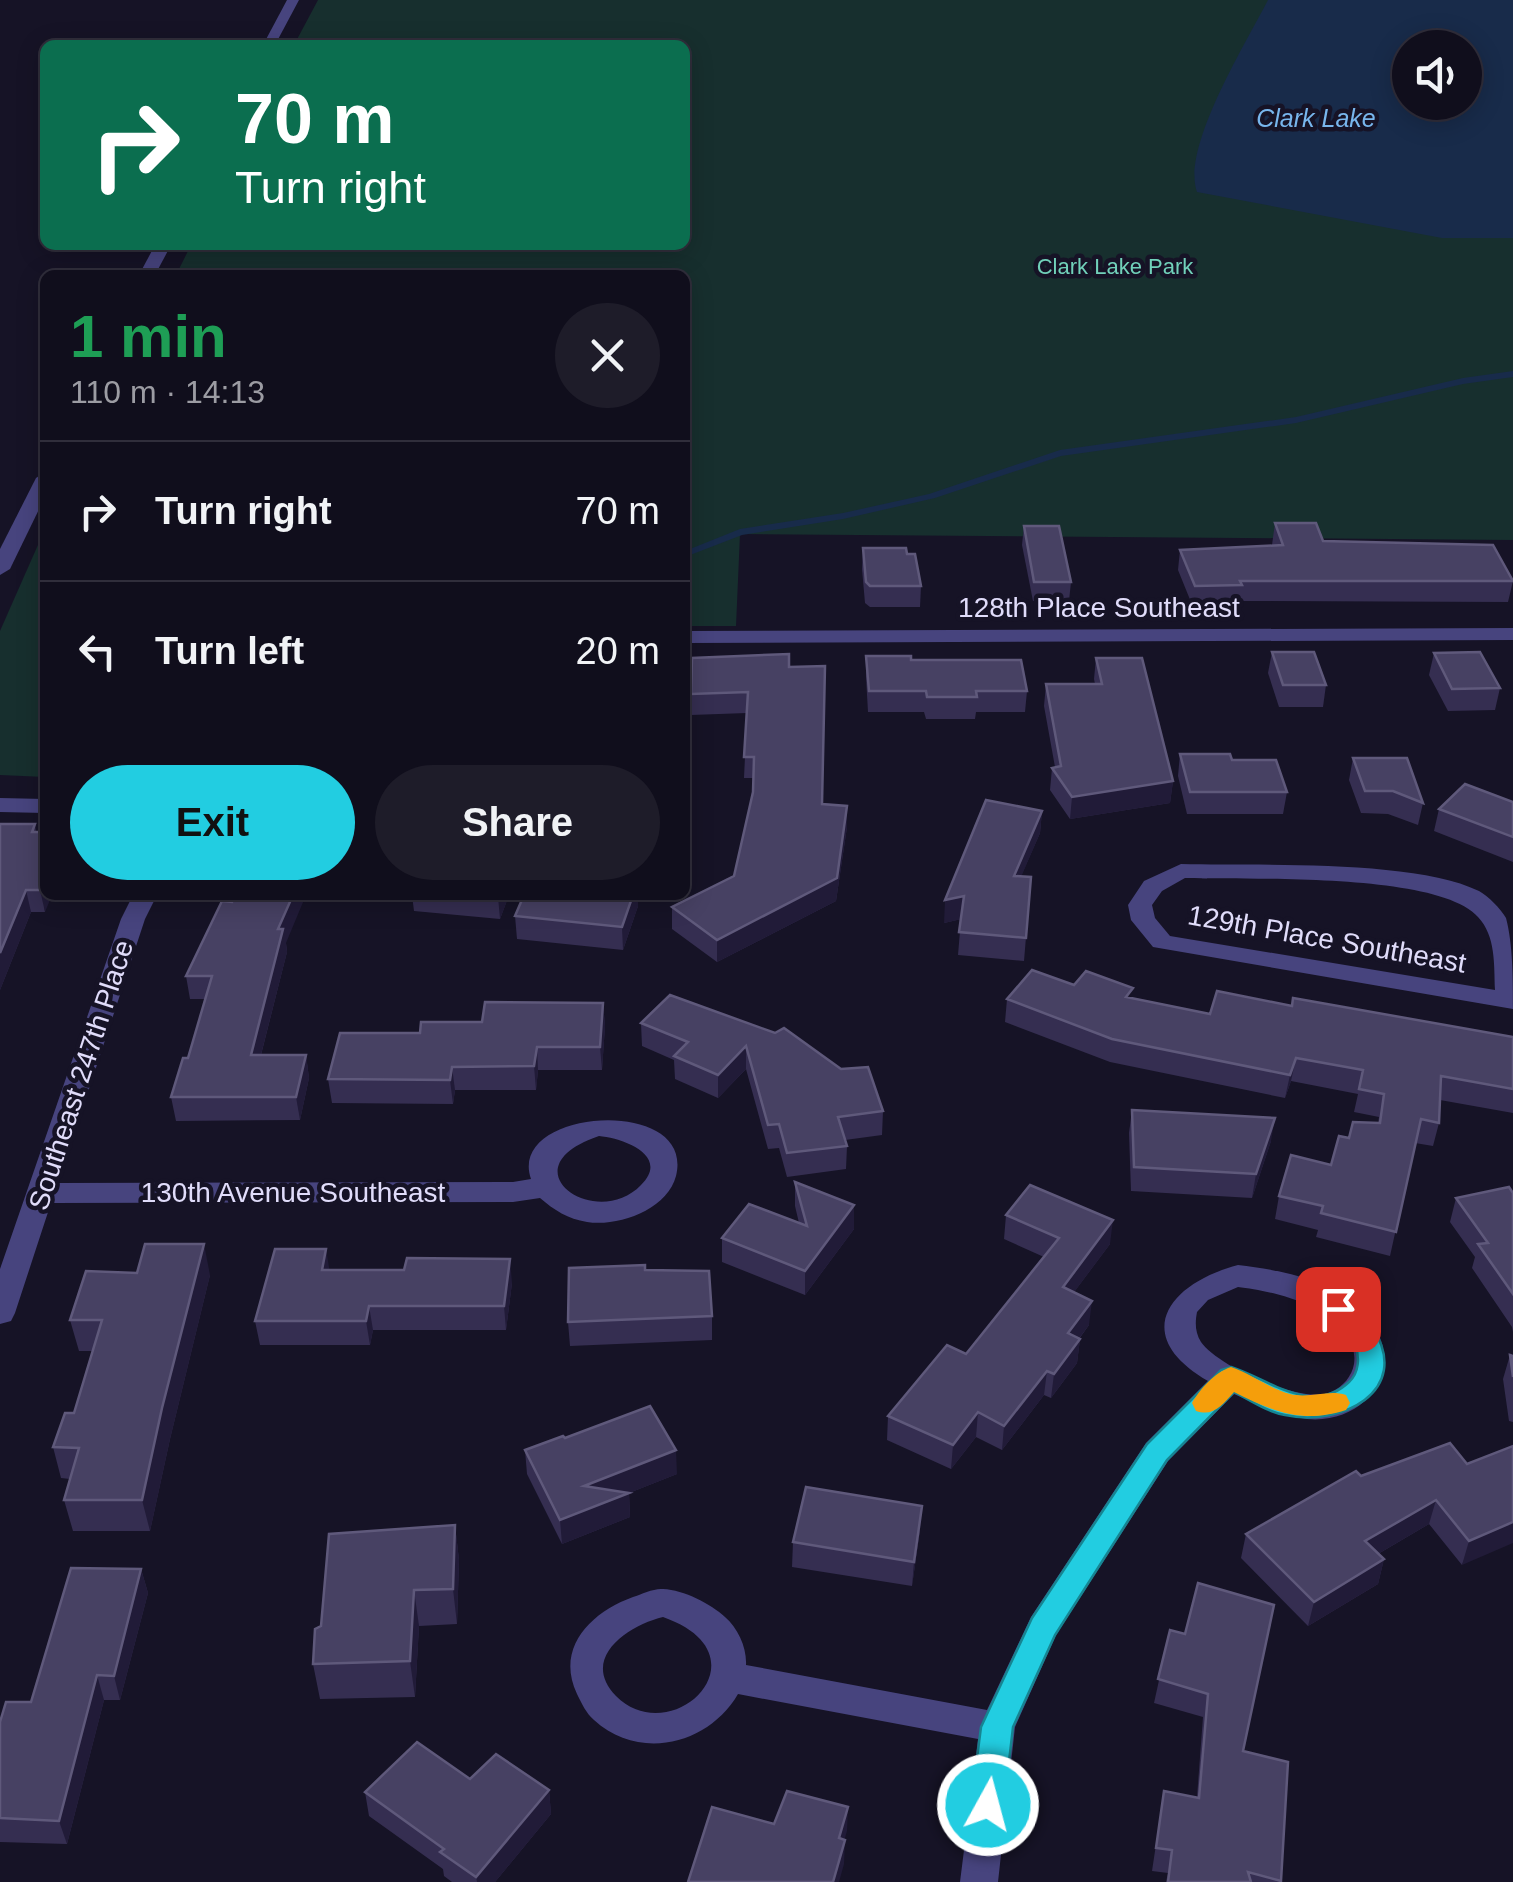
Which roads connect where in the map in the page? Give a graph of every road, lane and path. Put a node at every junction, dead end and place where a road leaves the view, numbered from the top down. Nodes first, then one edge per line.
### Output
1 (293, 0) edge
2 (272, 40) edge
3 (40, 488) edge
4 (0, 568) edge
5 (1513, 634) edge
6 (690, 637) edge
7 (0, 805) edge
8 (40, 806) edge
9 (142, 900) edge
10 (1511, 1001) edge
11 (544, 1187) dead end
12 (41, 1193) junction
13 (0, 1313) edge
14 (1231, 1378) junction
15 (729, 1677) dead end
16 (997, 1727) junction
17 (978, 1882) edge

1 - 2 street
3 - 4 street
5 - 6 street, 128th Place Southeast
7 - 8 street
9 - 12 street, Southeast 247th Place
10 - 10 street, 129th Place Southeast
11 - 12 street, 130th Avenue Southeast
12 - 13 street, Southeast 247th Place
14 - 14 street
14 - 16 street
15 - 16 street
16 - 17 street

